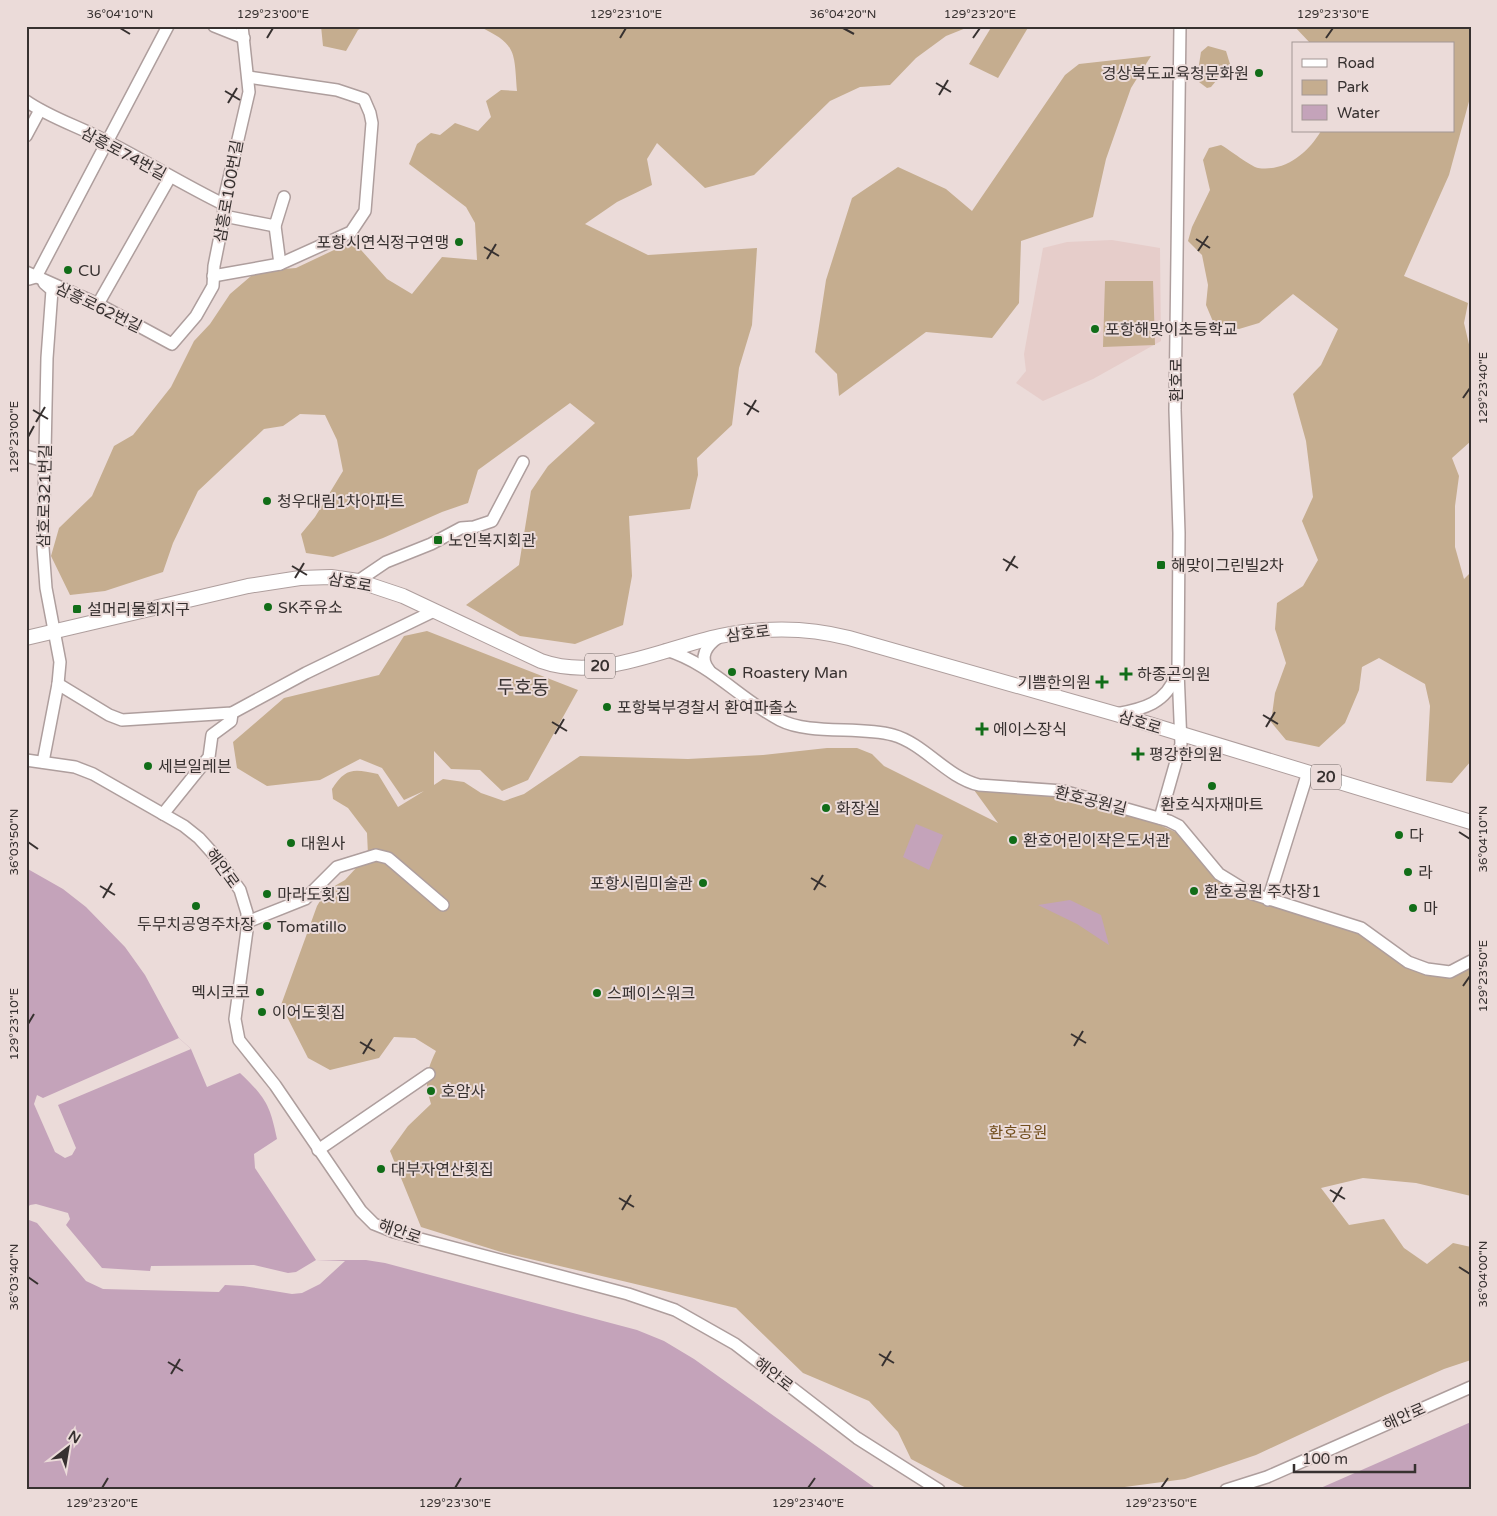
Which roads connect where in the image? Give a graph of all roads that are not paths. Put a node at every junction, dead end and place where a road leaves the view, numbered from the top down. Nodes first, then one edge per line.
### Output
1 (168, 26) edge
2 (214, 26) edge
3 (242, 26) edge
4 (1180, 26) edge
5 (244, 38) junction
6 (248, 77) junction
7 (26, 101) edge
8 (40, 110) junction
9 (26, 136) edge
10 (107, 141) junction
11 (170, 178) junction
12 (284, 197) dead end
13 (223, 210) junction
14 (276, 226) junction
15 (280, 264) junction
16 (30, 276) edge
17 (213, 276) junction
18 (98, 304) junction
19 (172, 344) joint
20 (26, 456) edge
21 (44, 461) junction
22 (523, 462) dead end
23 (358, 581) junction
24 (434, 611) junction
25 (55, 631) junction
26 (720, 636) junction
27 (26, 638) edge
28 (666, 650) junction
29 (1178, 671) junction
30 (710, 672) junction
31 (58, 684) junction
32 (232, 713) junction
33 (1116, 714) junction
34 (1181, 734) junction
35 (26, 760) edge
36 (43, 762) junction
37 (1308, 772) junction
38 (164, 814) junction
39 (1160, 818) junction
40 (1471, 822) edge
41 (1268, 900) junction
42 (443, 905) dead end
43 (247, 922) junction
44 (1471, 961) edge
45 (430, 1074) dead end
46 (318, 1150) junction
47 (1471, 1387) edge
48 (939, 1490) edge
49 (1226, 1490) edge

1 - 10 street
2 - 5 street
3 - 5 street, 삼흥로100번길
4 - 29 street, 환호로
5 - 6 street, 삼흥로100번길
6 - 13 street, 삼흥로100번길
6 - 15 street
7 - 8 street, 삼흥로74번길
8 - 9 street
8 - 10 street, 삼흥로74번길
10 - 11 street, 삼흥로74번길
10 - 16 street
11 - 13 street, 삼흥로74번길
11 - 18 street
12 - 14 street
13 - 14 street, 삼흥로74번길
13 - 17 street, 삼흥로100번길
14 - 15 street
15 - 17 street
16 - 18 street, 삼흥로62번길
16 - 21 street, 삼호로321번길
17 - 19 street, 삼흥로100번길
18 - 19 street, 삼흥로62번길
20 - 21 street
21 - 25 street, 삼호로321번길
22 - 23 street
23 - 24 main road, 삼호로 / 20
23 - 25 main road, 삼호로 / 20
24 - 28 main road, 삼호로 / 20
24 - 32 street
25 - 27 main road, 삼호로 / 20
25 - 31 street, 삼호로321번길
26 - 28 main road, 삼호로 / 20
26 - 30 street
26 - 33 main road, 삼호로 / 20
28 - 30 street, 환호공원길
29 - 33 street
29 - 34 street, 환호로
30 - 39 street, 환호공원길
31 - 32 street
31 - 36 street, 삼호로321번길
32 - 38 street
33 - 34 main road, 삼호로 / 20
34 - 37 main road, 삼호로 / 20
34 - 39 street, 환호로
35 - 36 street, 해안로
36 - 38 street, 해안로
37 - 40 main road, 삼호로 / 20
37 - 41 street
38 - 43 street, 해안로
39 - 41 street, 환호공원길
41 - 44 street, 환호공원길
42 - 43 street
43 - 46 street, 해안로
45 - 46 street
46 - 48 street, 해안로
47 - 49 street, 해안로

